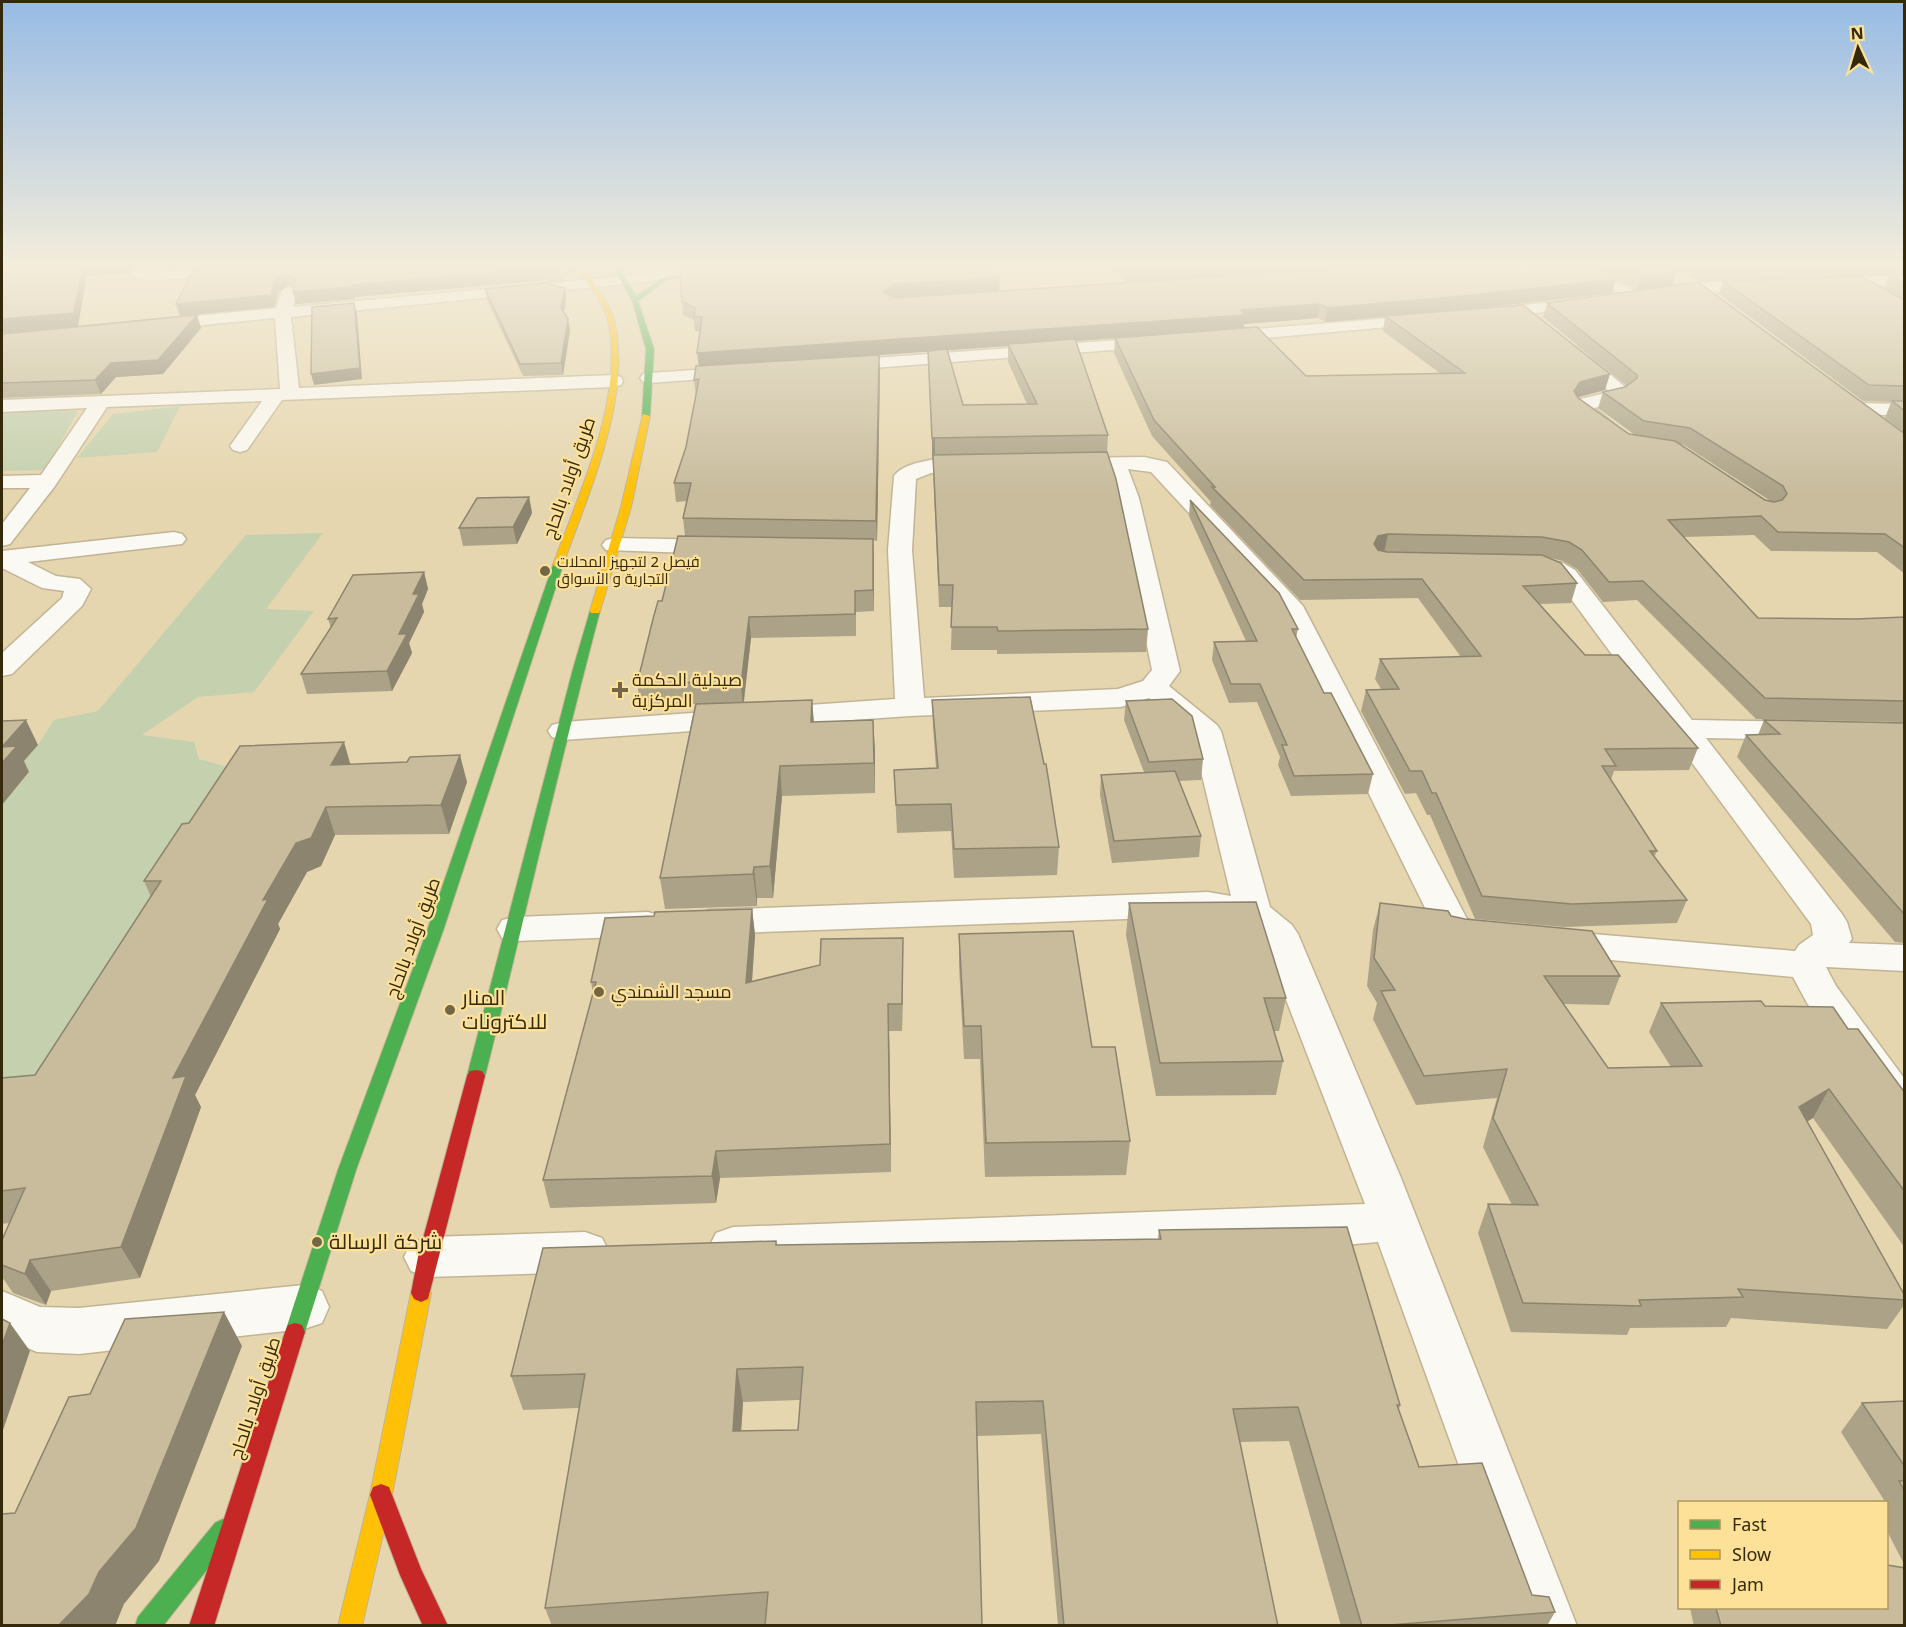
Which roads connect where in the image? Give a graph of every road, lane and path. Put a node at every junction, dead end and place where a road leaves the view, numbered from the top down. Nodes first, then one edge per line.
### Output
1 (284, 341) edge
2 (614, 341) edge
3 (648, 341) edge
4 (1166, 341) edge
5 (1560, 341) edge
6 (813, 368) edge
7 (755, 371) edge
8 (649, 378) junction
9 (614, 381) junction
10 (284, 394) junction
11 (101, 402) junction
12 (2, 406) edge
13 (1905, 410) edge
14 (1880, 426) edge
15 (1627, 442) edge
16 (240, 446) dead end
17 (1115, 463) junction
18 (1047, 464) edge
19 (1002, 465) edge
20 (47, 481) junction
21 (2, 482) edge
22 (2, 539) edge
23 (174, 539) dead end
24 (614, 544) junction
25 (746, 547) edge
26 (2, 558) edge
27 (1514, 565) edge
28 (2, 668) edge
29 (1153, 687) junction
30 (910, 706) junction
31 (1683, 729) junction
32 (563, 731) junction
33 (1835, 732) edge
34 (1253, 912) junction
35 (515, 929) junction
36 (1905, 958) edge
37 (1809, 959) junction
38 (1905, 1109) edge
39 (1393, 1221) junction
40 (690, 1248) edge
41 (630, 1250) edge
42 (428, 1257) junction
43 (304, 1307) junction
44 (2, 1313) edge
45 (381, 1495) junction
46 (237, 1513) junction
47 (147, 1626) edge
48 (201, 1626) edge
49 (350, 1626) edge
50 (436, 1626) edge
51 (1548, 1626) edge

1 - 10 street
2 - 9 main road, طريق أولاد بالحاج
3 - 8 main road
4 - 6 street
5 - 15 street
7 - 8 street
8 - 24 main road
9 - 10 street
9 - 43 main road, طريق أولاد بالحاج
10 - 11 street
10 - 16 street
11 - 12 street
11 - 20 street
13 - 14 street
17 - 18 street
17 - 29 street
17 - 37 street
19 - 30 street
20 - 21 street
20 - 22 street
23 - 26 street
24 - 25 street
24 - 32 main road
26 - 28 street
27 - 31 street
29 - 30 street
29 - 34 street
30 - 32 street
31 - 33 street
31 - 37 street
32 - 35 main road
34 - 35 street
34 - 39 street
35 - 42 main road
36 - 37 street
37 - 38 street
39 - 40 street
39 - 51 street
41 - 42 street
42 - 45 main road
43 - 44 street
43 - 46 main road, طريق أولاد بالحاج
45 - 49 main road
45 - 50 main road
46 - 47 main road
46 - 48 main road, طريق أولاد بالحاج

